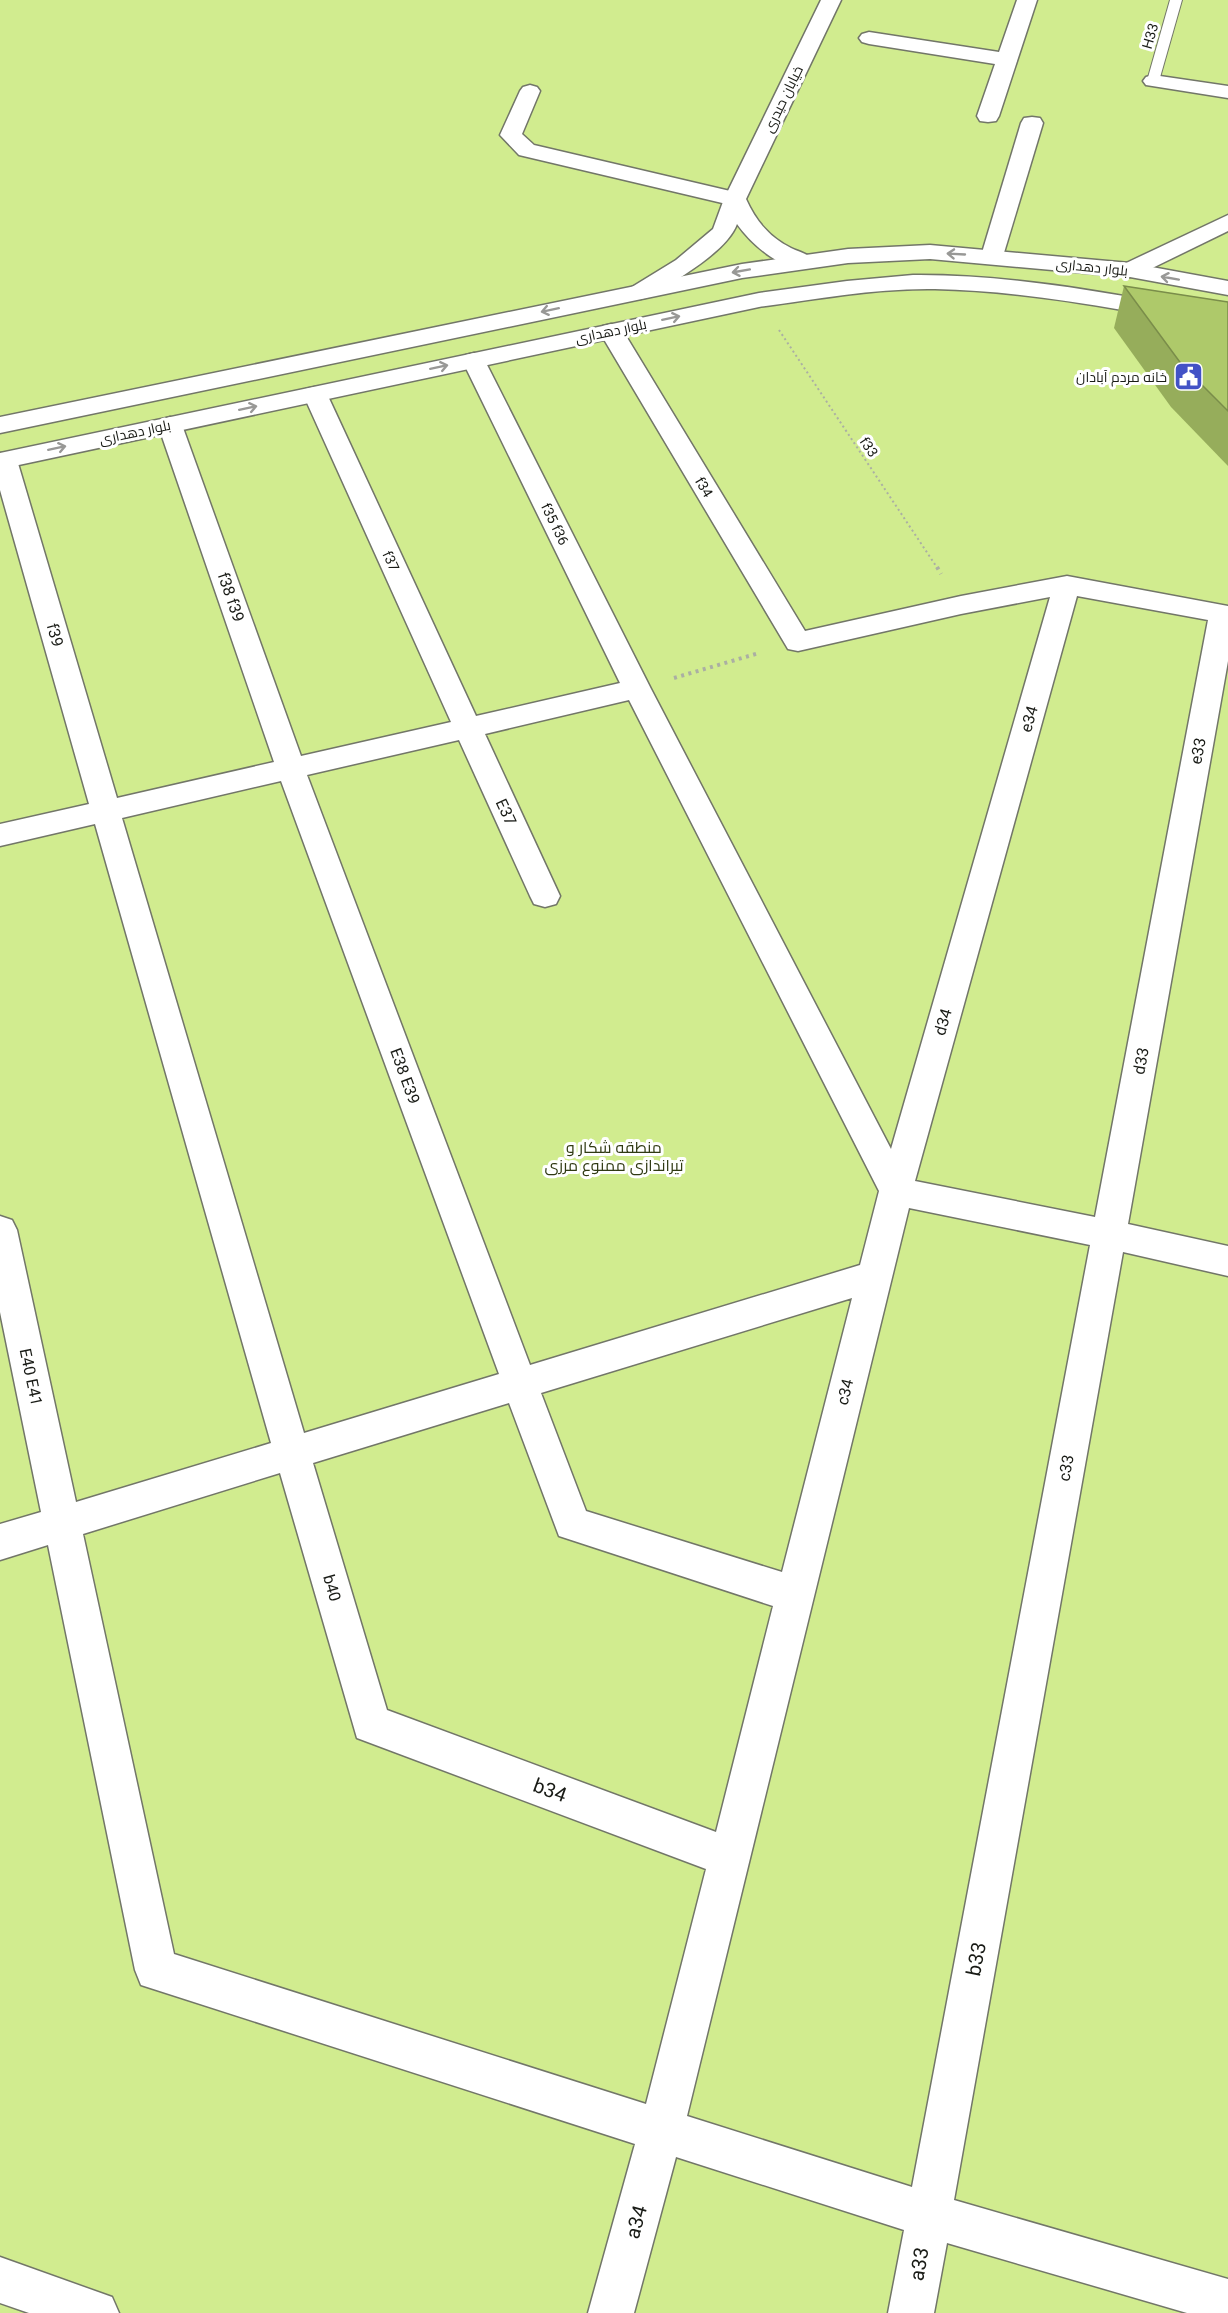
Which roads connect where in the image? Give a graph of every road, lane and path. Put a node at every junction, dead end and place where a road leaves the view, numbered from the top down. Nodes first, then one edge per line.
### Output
1 (831, 0) edge
2 (1027, 0) edge
3 (1176, 0) edge
4 (869, 38) dead end
5 (1006, 59) junction
6 (1153, 81) joint
7 (530, 91) dead end
8 (1228, 92) edge
9 (988, 116) dead end
10 (1032, 123) dead end
11 (735, 199) junction
12 (1228, 222) edge
13 (992, 256) junction
14 (804, 262) junction
15 (1130, 270) junction
16 (1228, 288) edge
17 (640, 292) junction
18 (759, 300) junction
19 (1228, 322) edge
20 (610, 331) junction
21 (474, 360) junction
22 (315, 394) junction
23 (0, 425) edge
24 (170, 425) junction
25 (2, 460) edge
26 (1067, 585) junction
27 (961, 605) junction
28 (1226, 615) edge
29 (798, 642) junction
30 (637, 689) junction
31 (467, 728) junction
32 (291, 769) junction
33 (106, 811) junction
34 (0, 836) edge
35 (990, 853) joint
36 (1173, 888) joint
37 (545, 896) dead end
38 (896, 1191) junction
39 (0, 1230) edge
40 (1109, 1234) junction
41 (1228, 1261) edge
42 (874, 1276) junction
43 (519, 1383) junction
44 (292, 1452) junction
45 (62, 1523) junction
46 (0, 1542) edge
47 (794, 1594) junction
48 (1023, 1702) joint
49 (371, 1724) joint
50 (729, 1857) junction
51 (661, 2131) junction
52 (928, 2215) junction
53 (0, 2280) edge
54 (1228, 2301) edge
55 (96, 2313) edge
56 (611, 2313) edge
57 (910, 2313) edge

1 - 11 street, خیابان حیدری
2 - 5 street
3 - 6 lane, H33
4 - 5 street
5 - 9 street
6 - 8 street
7 - 11 street
10 - 13 street
11 - 14 street
11 - 17 street, خیابان حیدری
12 - 15 street
13 -> 14 street, بلوار دهداری
13 - 15 street, بلوار دهداری
14 -> 17 street, بلوار دهداری
16 -> 15 street, بلوار دهداری
17 -> 23 street, بلوار دهداری
18 - 19 street, بلوار دهداری
20 -> 18 street, بلوار دهداری
18 - 27 path, f33
20 - 21 street, بلوار دهداری
20 - 29 street, f34
22 -> 21 street, بلوار دهداری
21 - 30 street, f35 f36
24 -> 22 street, بلوار دهداری
22 - 31 street, f37
25 -> 24 street, بلوار دهداری
24 - 32 street, f38 f39
25 - 33 street, f39
26 - 27 street
26 - 28 street
26 - 35 street, e34
27 - 29 street
28 - 36 street, e33
29 - 30 path
30 - 31 street
30 - 38 street, f35 f36
31 - 32 street
31 - 37 street, E37
32 - 33 street
32 - 43 street, E38 E39
33 - 34 street
33 - 44 street, f39
35 - 38 street, d34
36 - 40 street, d33
38 - 40 street
38 - 42 street, c34
39 - 45 street, E40 E41
40 - 41 street
40 - 48 street, c33
42 - 43 street
42 - 47 street, c34
43 - 44 street
43 - 47 street, E38 E39
44 - 45 street
44 - 49 street, b40
45 - 46 street
45 - 51 street, E40 E41
47 - 50 street
48 - 52 street, b33
49 - 50 street, b34
50 - 51 street
51 - 52 street
51 - 56 street, a34
52 - 54 street
52 - 57 street, a33
53 - 55 street

